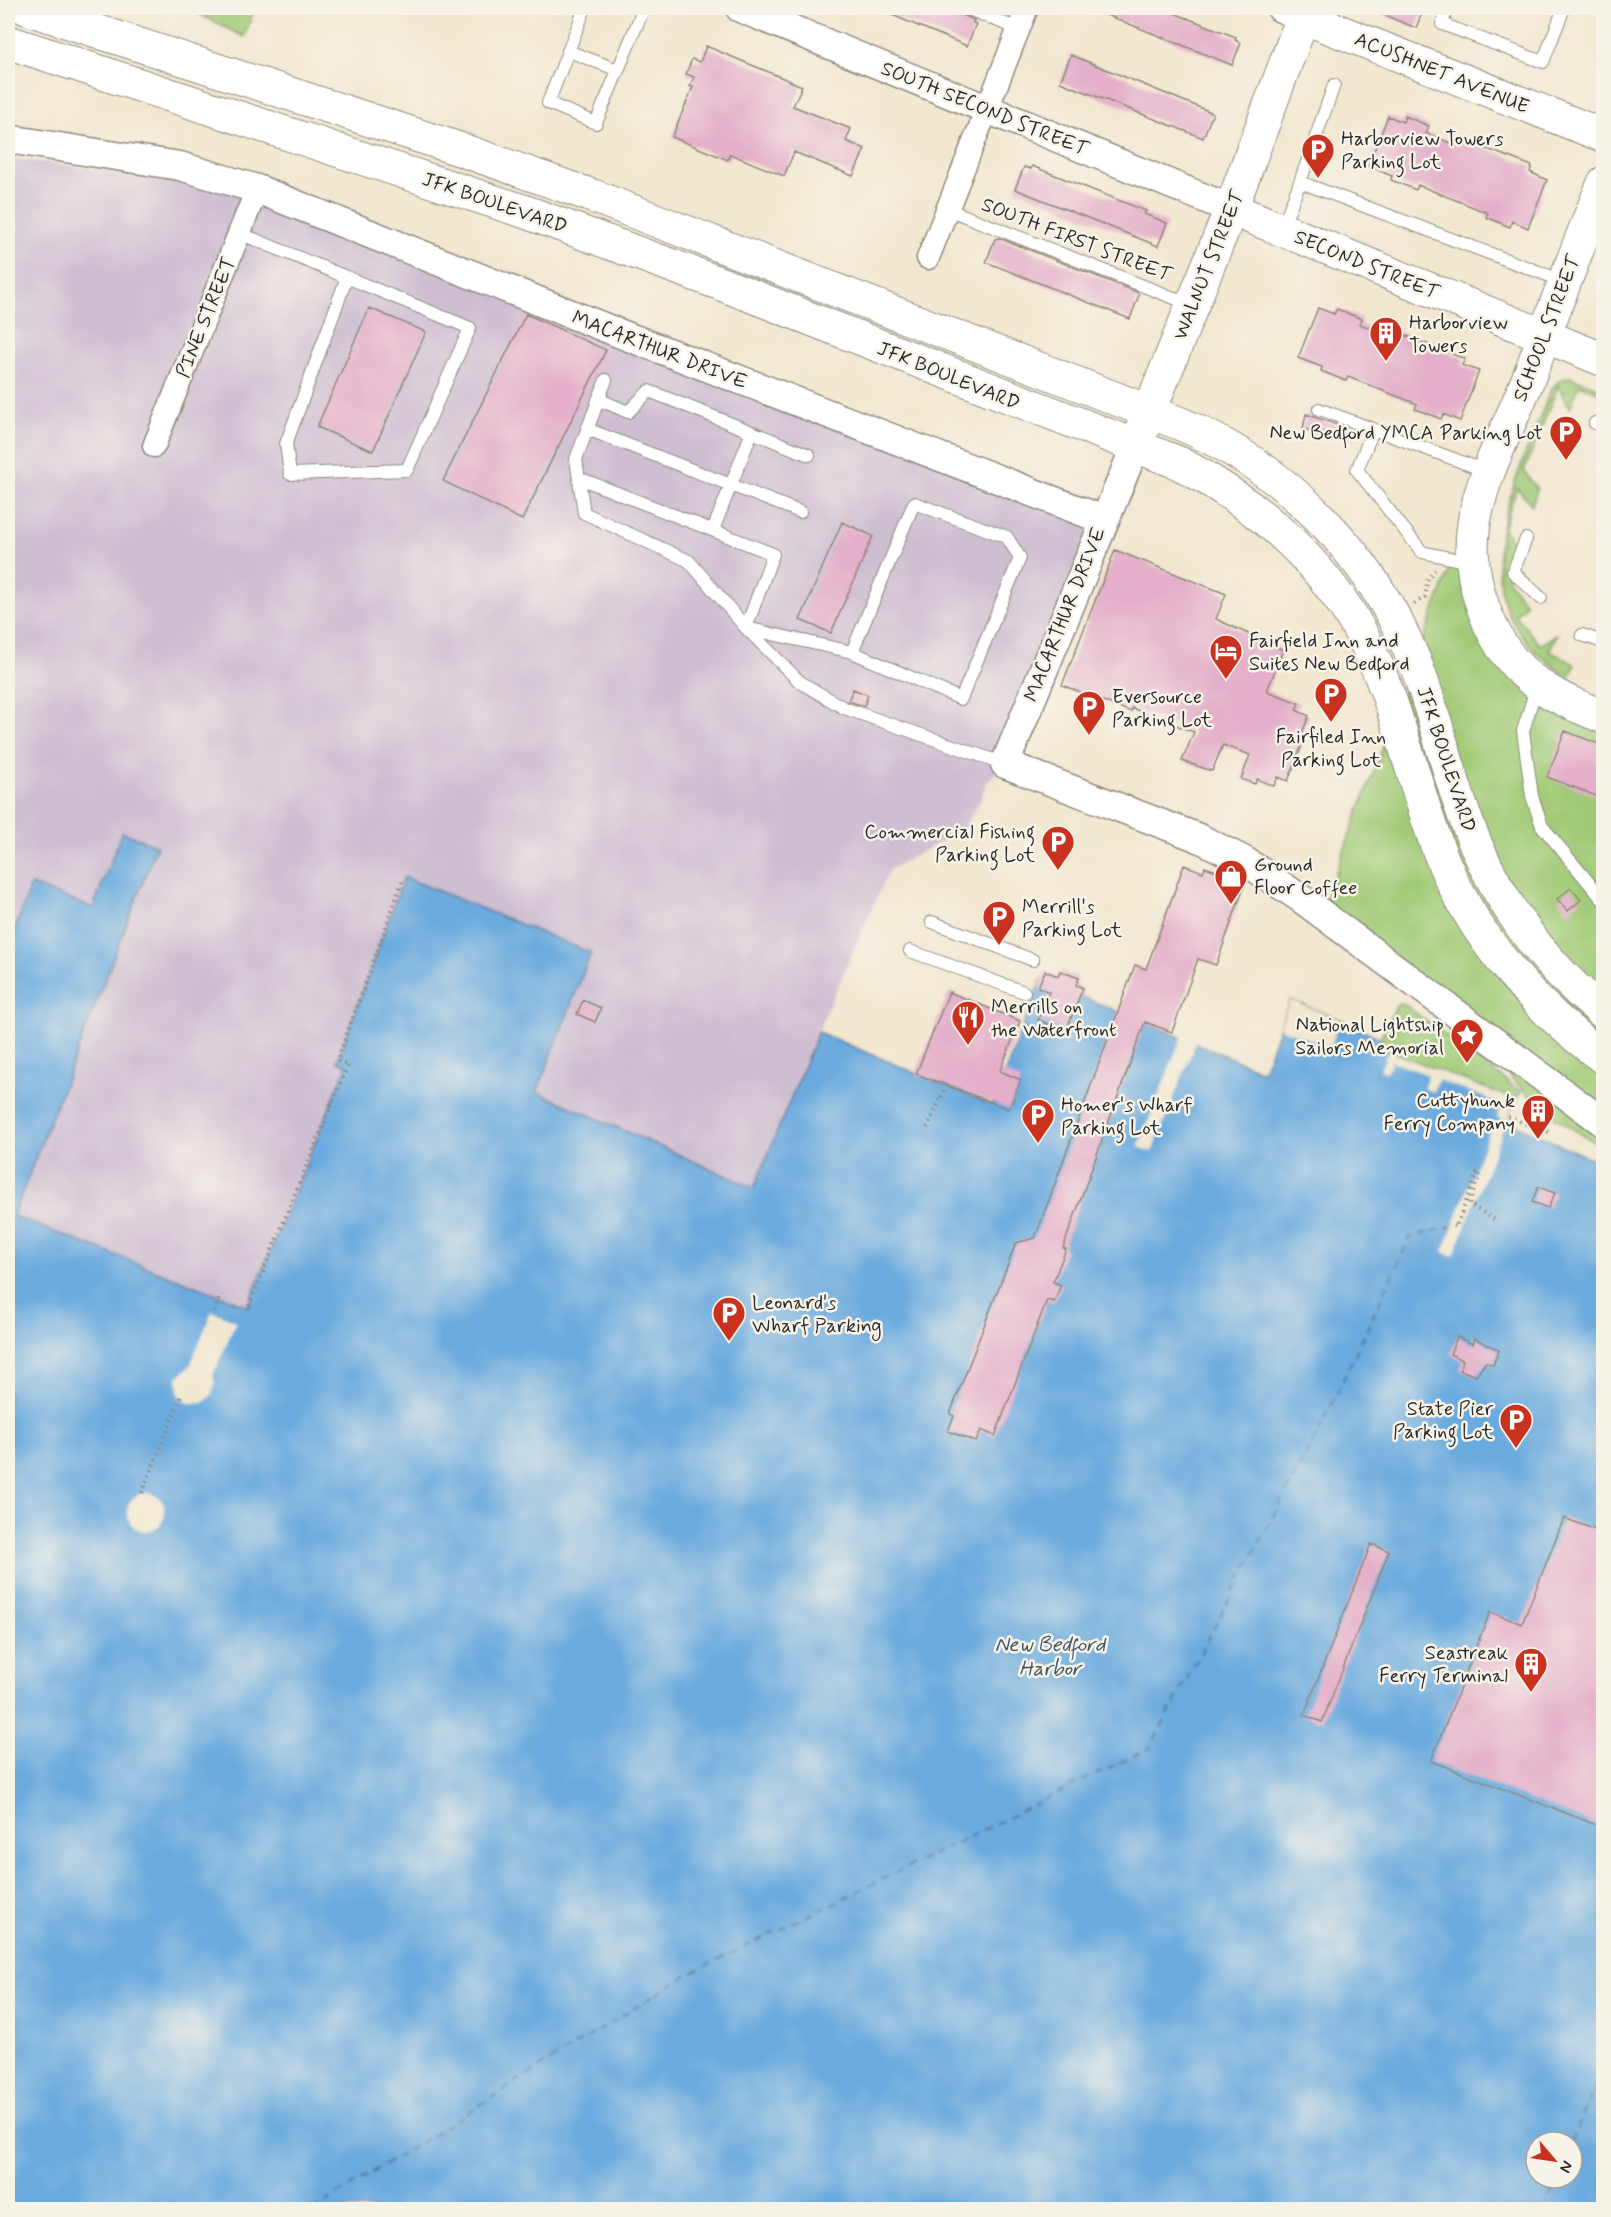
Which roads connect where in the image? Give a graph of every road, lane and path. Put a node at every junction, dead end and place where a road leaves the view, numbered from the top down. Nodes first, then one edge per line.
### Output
1 (26, 8) edge
2 (585, 8) edge
3 (644, 8) edge
4 (740, 8) edge
5 (966, 8) edge
6 (1027, 8) edge
7 (1448, 8) edge
8 (1560, 9) edge
9 (1297, 11) edge
10 (1018, 29) junction
11 (8, 42) edge
12 (568, 51) junction
13 (618, 70) junction
14 (1334, 85) dead end
15 (987, 109) junction
16 (1604, 136) edge
17 (8, 139) edge
18 (1300, 182) junction
19 (1604, 183) edge
20 (257, 189) junction
21 (947, 209) junction
22 (1231, 209) junction
23 (1281, 230) junction
24 (239, 232) junction
25 (928, 258) dead end
26 (347, 277) junction
27 (1563, 281) junction
28 (1192, 306) junction
29 (1543, 335) junction
30 (1604, 360) edge
31 (606, 380) dead end
32 (598, 399) junction
33 (1319, 409) dead end
34 (1149, 411) junction
35 (587, 429) junction
36 (1373, 430) junction
37 (752, 432) junction
38 (154, 446) dead end
39 (1135, 447) junction
40 (808, 455) dead end
41 (1490, 473) junction
42 (579, 477) junction
43 (731, 484) junction
44 (800, 512) dead end
45 (1104, 520) junction
46 (712, 530) junction
47 (1526, 539) dead end
48 (1474, 563) junction
49 (1439, 568) dead end
50 (1540, 597) dead end
51 (1413, 604) dead end
52 (746, 628) junction
53 (1582, 634) dead end
54 (1600, 641) dead end
55 (852, 652) junction
56 (1537, 684) junction
57 (1604, 717) edge
58 (1005, 764) junction
59 (404, 877) dead end
60 (1604, 901) edge
61 (932, 922) dead end
62 (910, 951) dead end
63 (1033, 960) dead end
64 (1024, 992) dead end
65 (1604, 1013) edge
66 (1604, 1058) edge
67 (946, 1083) dead end
68 (941, 1097) dead end
69 (939, 1102) junction
70 (1508, 1117) dead end
71 (1604, 1123) edge
72 (927, 1128) dead end
73 (1551, 1133) dead end
74 (1494, 1219) dead end
75 (1452, 1226) dead end
76 (221, 1295) dead end
77 (249, 1306) dead end
78 (214, 1312) dead end
79 (181, 1397) dead end
80 (142, 1493) dead end

1 - 34 main road, JFK BOULEVARD
2 - 12 lane
3 - 13 lane
4 - 15 street, SOUTH SECOND STREET
5 - 10 lane
6 - 10 street
7 - 8 lane
9 - 16 main road, ACUSHNET AVENUE
9 - 22 main road, WALNUT STREET
10 - 15 street
11 - 39 main road, JFK BOULEVARD
12 - 13 lane
12 - 13 lane
14 - 18 lane
15 - 21 street
15 - 22 street, SOUTH SECOND STREET
17 - 20 street
18 - 23 lane
18 - 27 lane
19 - 27 main road, SCHOOL STREET
20 - 24 street, PINE STREET
20 - 45 street, MACARTHUR DRIVE
21 - 25 street
21 - 28 lane, SOUTH FIRST STREET
22 - 23 main road, SECOND STREET
22 - 28 main road, WALNUT STREET
23 - 29 main road, SECOND STREET
24 - 26 lane
24 - 38 street, PINE STREET
26 - 26 lane
27 - 29 main road, SCHOOL STREET
28 - 34 main road, WALNUT STREET
29 - 30 main road, SECOND STREET
29 - 41 main road, SCHOOL STREET
31 - 32 lane
32 - 35 lane
32 - 37 lane
33 - 36 lane
34 - 39 main road, WALNUT STREET
34 - 65 main road, JFK BOULEVARD
35 - 42 lane
35 - 43 lane
36 - 41 lane
36 - 48 lane
37 - 40 lane
37 - 43 lane
39 - 45 street, WALNUT STREET
39 - 66 main road, JFK BOULEVARD
41 - 48 main road, SCHOOL STREET
42 - 46 lane
42 - 52 lane
43 - 44 lane
43 - 46 lane
45 - 58 street, MACARTHUR DRIVE
46 - 52 lane
47 - 50 lane
48 - 56 main road, SCHOOL STREET
49 - 51 path
52 - 55 lane
52 - 58 lane
53 - 54 lane
55 - 55 lane
56 - 57 main road, SCHOOL STREET
56 - 60 lane
58 - 71 street
59 - 77 path
61 - 63 lane
62 - 64 lane
67 - 69 path
68 - 69 path
69 - 72 path
70 - 73 path
74 - 75 path
76 - 78 path
79 - 80 path

